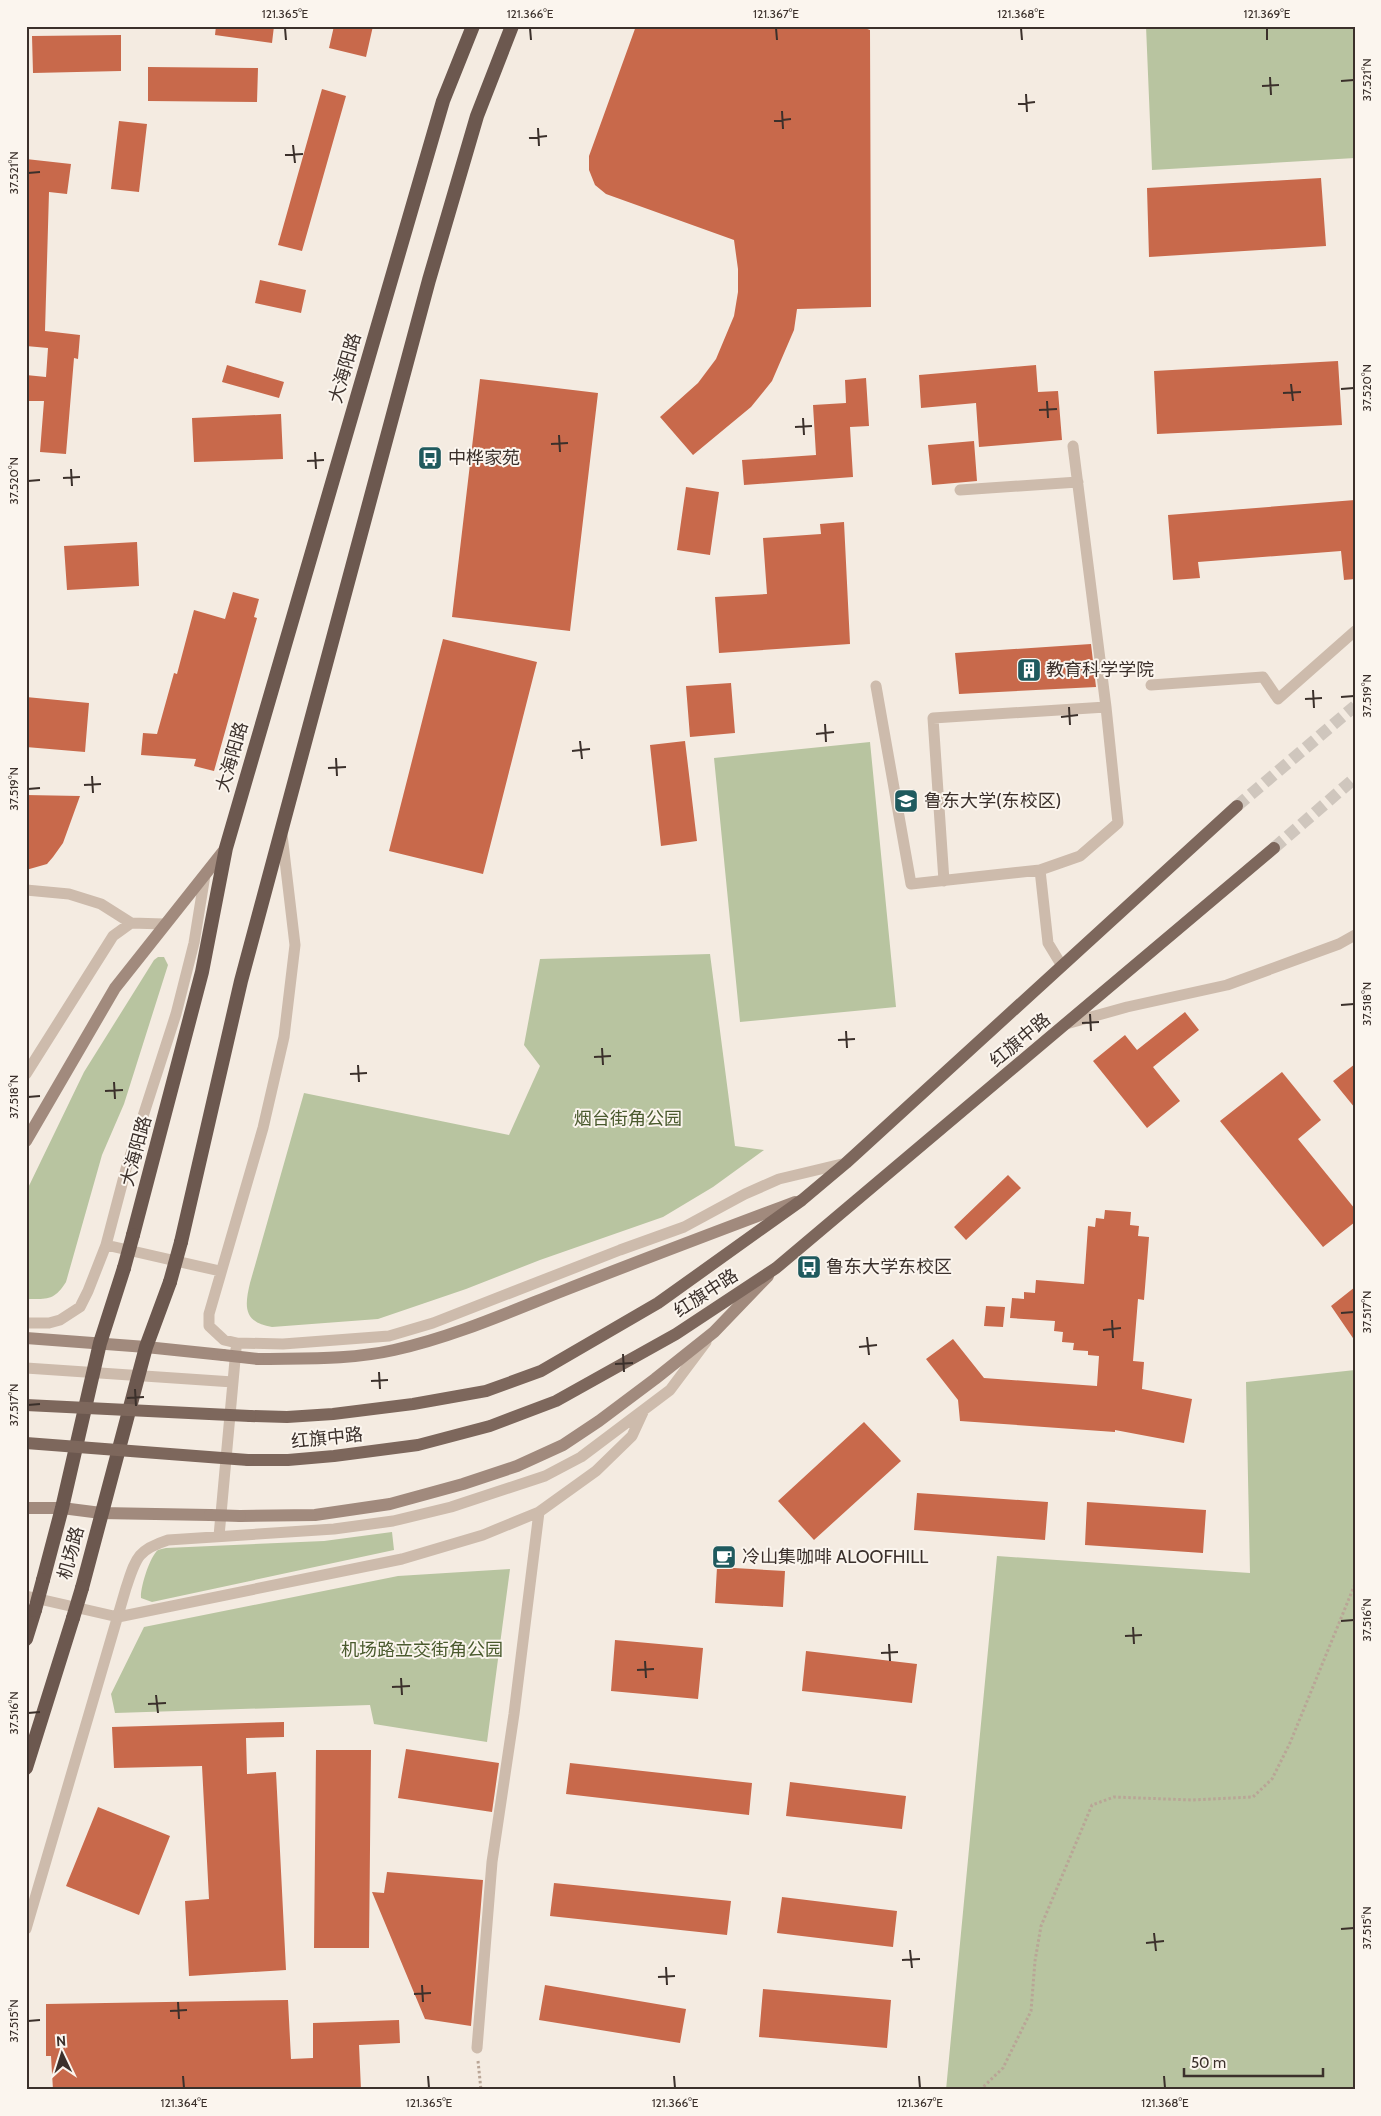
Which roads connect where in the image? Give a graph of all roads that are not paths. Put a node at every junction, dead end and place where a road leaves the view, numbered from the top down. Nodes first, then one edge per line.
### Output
1 (473, 26) edge
2 (512, 26) edge
3 (1073, 446) dead end
4 (1078, 482) junction
5 (960, 490) dead end
6 (1355, 631) edge
7 (1151, 685) dead end
8 (876, 686) dead end
9 (1106, 707) junction
10 (1237, 806) tunnel mouth
11 (281, 828) junction
12 (226, 848) junction
13 (1274, 848) tunnel mouth
14 (1040, 870) junction
15 (205, 875) junction
16 (944, 880) junction
17 (26, 890) edge
18 (131, 923) junction
19 (164, 924) junction
20 (1355, 936) edge
21 (1062, 966) junction
22 (1066, 1024) junction
23 (26, 1074) edge
24 (26, 1141) edge
25 (846, 1163) junction
26 (802, 1200) junction
27 (106, 1245) junction
28 (776, 1268) junction
29 (220, 1271) junction
30 (26, 1323) edge
31 (714, 1332) junction
32 (26, 1338) edge
33 (100, 1343) junction
34 (237, 1343) junction
35 (146, 1347) junction
36 (26, 1368) edge
37 (233, 1382) junction
38 (26, 1405) edge
39 (645, 1409) junction
40 (26, 1443) edge
41 (26, 1508) edge
42 (62, 1508) junction
43 (539, 1512) junction
44 (102, 1513) junction
45 (219, 1536) junction
46 (26, 1596) edge
47 (118, 1617) junction
48 (26, 1639) edge
49 (26, 1768) edge
50 (26, 1929) edge
51 (478, 2048) road end

1 - 12 highway, 大海阳路
2 - 11 highway
3 - 4 lane
4 - 5 lane
4 - 9 lane
6 - 7 lane
8 - 16 lane
9 - 14 lane
9 - 16 lane
10 - 21 main road, 红旗中路
11 - 29 lane
11 - 35 highway, bridge
12 - 15 main road
12 - 33 highway, 大海阳路, bridge
13 - 22 main road, 红旗中路
14 - 16 lane
14 - 21 lane
15 - 19 main road
15 - 27 lane
17 - 18 lane
18 - 19 lane
18 - 23 lane
19 - 24 main road
20 - 22 lane
21 - 25 main road, 红旗中路
22 - 28 main road, 红旗中路
25 - 26 main road, 红旗中路
25 - 34 lane
26 - 35 main road, bridge
26 - 38 main road, 红旗中路, bridge
27 - 29 lane
27 - 30 lane
28 - 31 main road
28 - 40 main road, 红旗中路, bridge
29 - 34 lane
31 - 39 lane
31 - 44 main road, bridge
32 - 33 main road
33 - 35 main road
33 - 42 highway, 大海阳路
34 - 37 lane
35 - 44 highway, 机场路
36 - 37 lane
37 - 45 lane
39 - 43 lane
39 - 45 lane
41 - 42 main road
42 - 44 main road
42 - 48 highway, 机场路, bridge
43 - 47 lane
43 - 51 lane
44 - 49 highway, 机场路, bridge
45 - 47 lane
46 - 47 lane
47 - 50 lane

